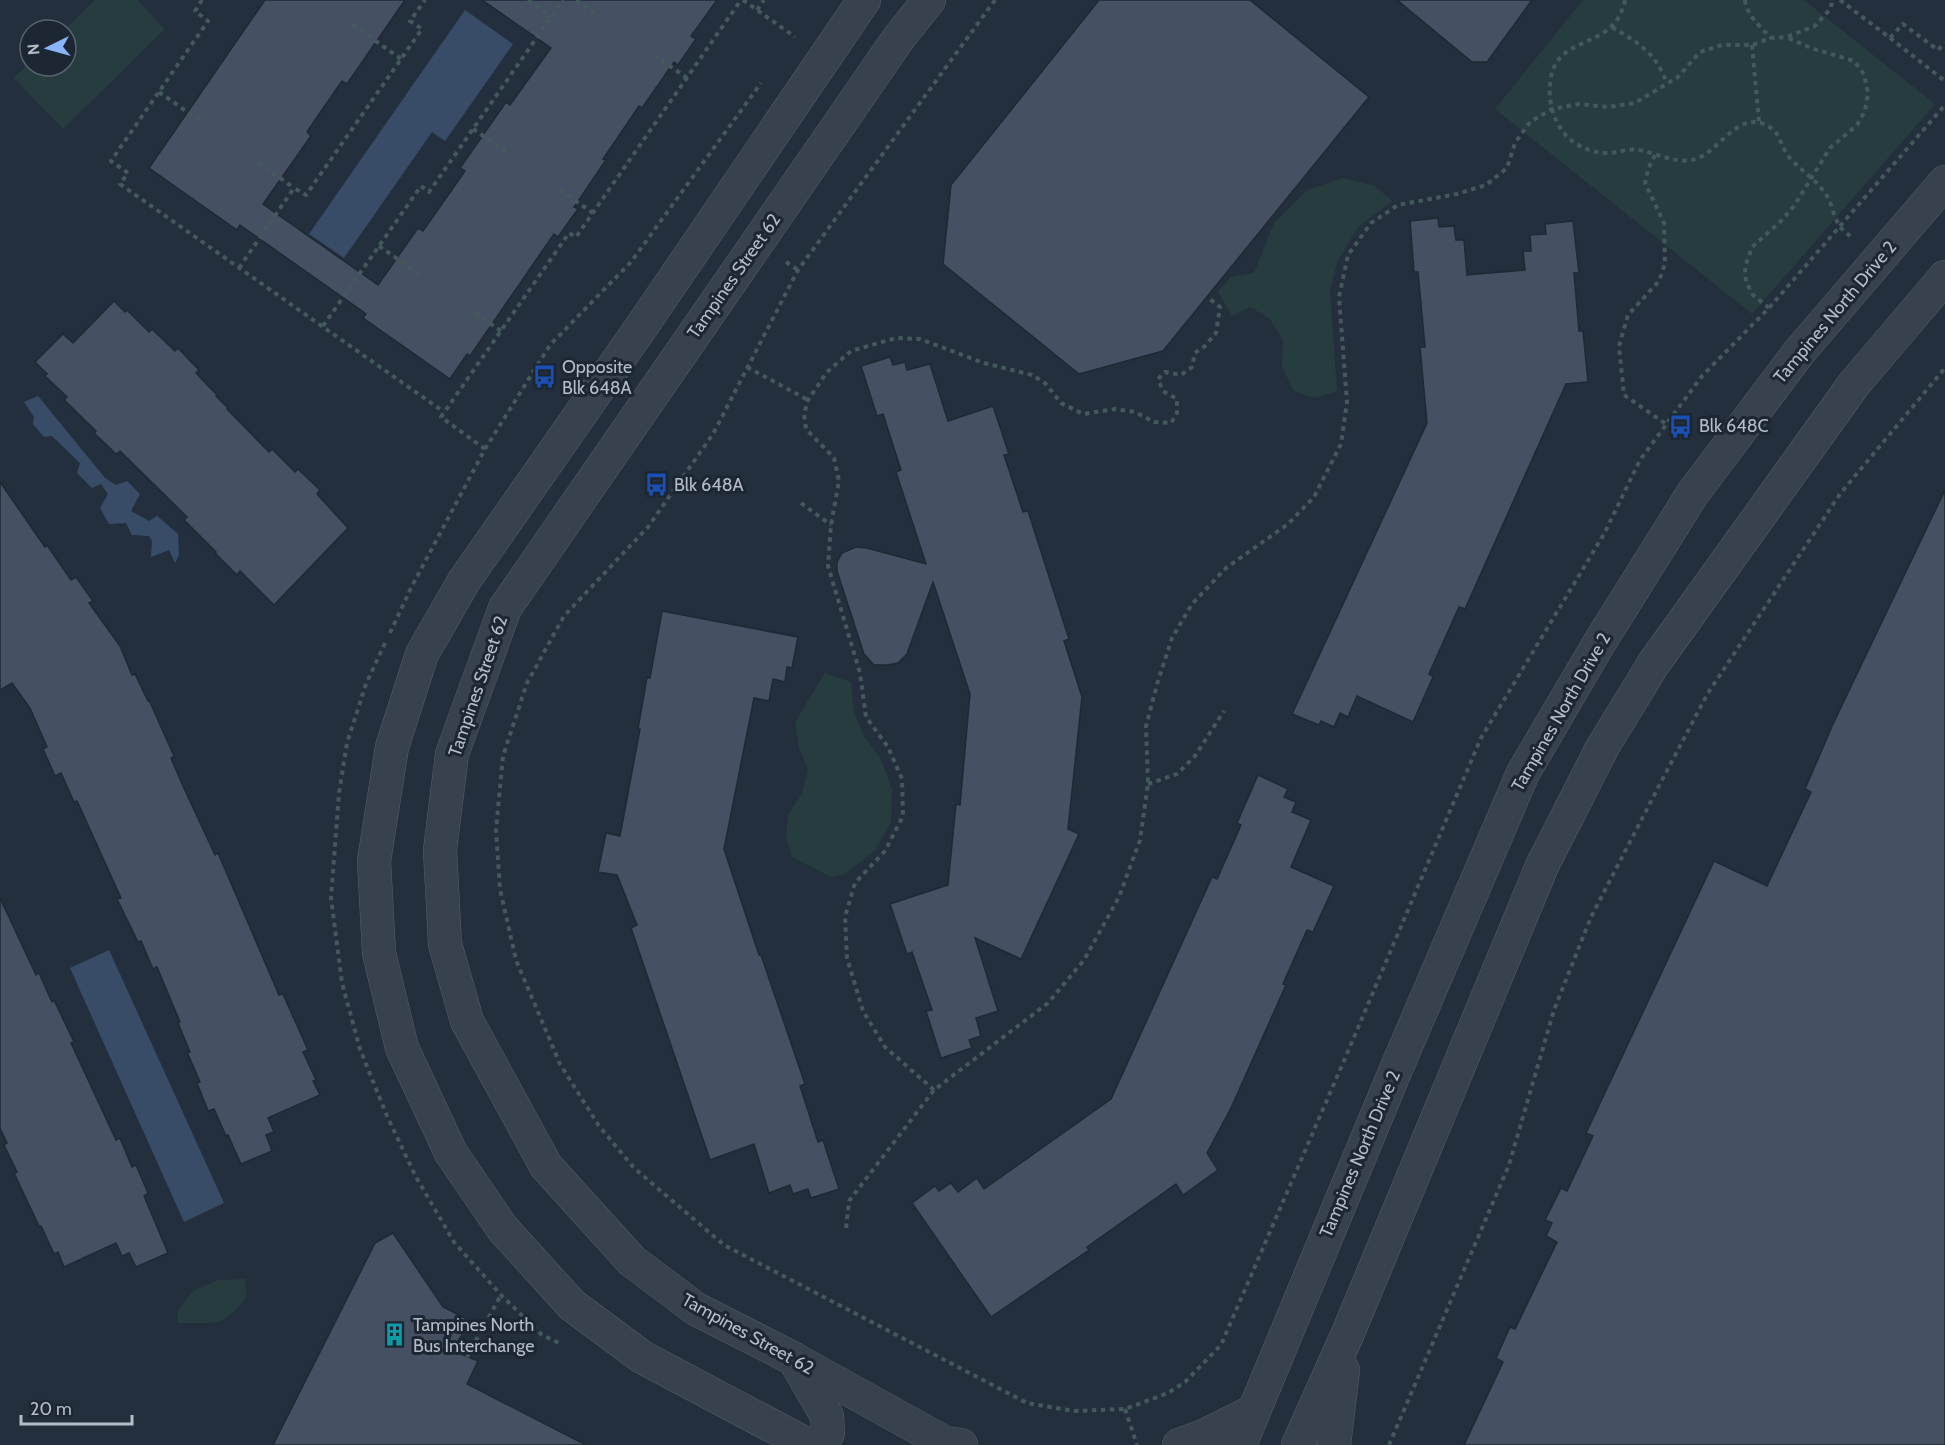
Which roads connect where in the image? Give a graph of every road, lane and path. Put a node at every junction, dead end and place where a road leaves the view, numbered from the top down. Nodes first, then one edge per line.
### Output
1 (202, 0) edge
2 (425, 0) edge
3 (528, 0) edge
4 (563, 0) edge
5 (576, 0) edge
6 (742, 0) edge
7 (764, 0) edge
8 (864, 0) edge
9 (929, 0) edge
10 (995, 0) edge
11 (1625, 0) edge
12 (1745, 0) edge
13 (1832, 0) edge
14 (1840, 0) edge
15 (757, 10) junction
16 (599, 16) dead end
17 (551, 17) junction
18 (353, 25) dead end
19 (1612, 27) junction
20 (801, 28) dead end
21 (1772, 38) junction
22 (1786, 38) junction
23 (1890, 38) junction
24 (1945, 43) edge
25 (1752, 45) junction
26 (654, 55) dead end
27 (401, 59) junction
28 (766, 75) dead end
29 (687, 78) junction
30 (1945, 81) edge
31 (1667, 83) junction
32 (159, 92) junction
33 (1552, 109) junction
34 (1759, 122) junction
35 (203, 123) dead end
36 (473, 129) junction
37 (506, 151) dead end
38 (1655, 155) junction
39 (258, 162) dead end
40 (1811, 177) junction
41 (1945, 182) edge
42 (294, 188) junction
43 (560, 190) dead end
44 (593, 213) junction
45 (1840, 226) dead end
46 (379, 246) junction
47 (239, 268) junction
48 (419, 274) dead end
49 (1945, 278) edge
50 (1207, 297) dead end
51 (1769, 308) dead end
52 (474, 313) dead end
53 (323, 327) junction
54 (501, 331) junction
55 (747, 367) junction
56 (1945, 368) edge
57 (808, 400) junction
58 (444, 412) junction
59 (1666, 424) dead end
60 (485, 448) junction
61 (801, 503) dead end
62 (831, 525) junction
63 (1224, 711) dead end
64 (1148, 784) junction
65 (934, 1090) junction
66 (846, 1228) dead end
67 (501, 1295) junction
68 (1348, 1333) junction
69 (563, 1346) dead end
70 (467, 1357) dead end
71 (794, 1359) junction
72 (1252, 1412) junction
73 (952, 1444) edge
74 (808, 1445) edge
75 (822, 1445) edge
76 (1137, 1445) edge
77 (1179, 1445) edge
78 (1240, 1445) edge
79 (1298, 1445) edge
80 (1334, 1445) edge
81 (1389, 1445) edge

1 - 32 path
2 - 27 path
3 - 17 path
4 - 17 path
5 - 16 path
6 - 15 path
6 - 29 path
7 - 15 path
8 - 74 street
9 - 71 street, Tampines Street 62
10 - 55 path
11 - 19 path
12 - 21 path
13 - 22 path
14 - 23 path
15 - 20 path
17 - 36 path
18 - 27 path
19 - 31 path
19 - 33 path
21 - 22 path
21 - 25 path
22 - 40 path
23 - 24 path
23 - 30 path
25 - 31 path
25 - 34 path
26 - 29 path
27 - 42 path
28 - 60 path
29 - 44 path
31 - 33 path
32 - 35 path
32 - 47 path
33 - 38 path
33 - 64 path
34 - 38 path
34 - 40 path
36 - 37 path
36 - 46 path
38 - 59 path
39 - 42 path
40 - 45 path
40 - 51 path
41 - 72 street, Tampines North Drive 2
42 - 47 path
43 - 44 path
44 - 54 path
46 - 48 path
46 - 53 path
47 - 53 path
49 - 68 street
50 - 57 path
52 - 54 path
53 - 58 path
54 - 58 path
55 - 57 path
55 - 76 path
56 - 81 path
57 - 62 path
58 - 60 path
60 - 67 path
61 - 62 path
62 - 65 path
63 - 64 path
64 - 65 path
65 - 66 path
67 - 69 path
67 - 70 path
68 - 79 street
68 - 80 street
71 - 73 street, Tampines Street 62
71 - 75 street
72 - 77 street
72 - 78 street, Tampines North Drive 2

